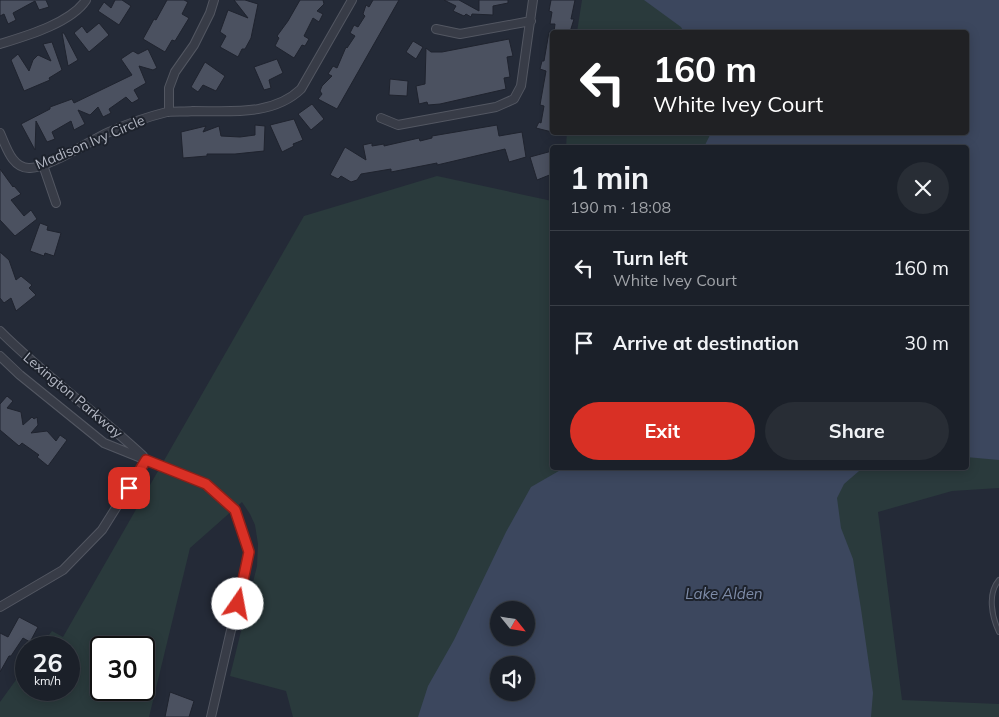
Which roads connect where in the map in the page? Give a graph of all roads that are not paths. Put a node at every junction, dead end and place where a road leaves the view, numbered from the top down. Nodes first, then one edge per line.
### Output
1 (86, 0) edge
2 (214, 0) edge
3 (352, 0) edge
4 (533, 0) edge
5 (531, 21) junction
6 (436, 29) dead end
7 (0, 44) edge
8 (169, 112) junction
9 (381, 118) dead end
10 (0, 133) edge
11 (43, 165) junction
12 (56, 203) dead end
13 (0, 331) edge
14 (19, 350) junction
15 (0, 356) edge
16 (7, 362) junction
17 (146, 460) junction
18 (999, 580) edge
19 (0, 607) edge
20 (999, 632) edge
21 (211, 717) edge

1 - 7 street
2 - 8 street
3 - 8 street, Madison Ivy Circle
4 - 5 street
5 - 6 street
5 - 9 street
8 - 11 street, Madison Ivy Circle
10 - 11 street, Madison Ivy Circle
11 - 12 street
13 - 14 street, Lexington Parkway
14 - 16 street
14 - 17 street, Lexington Parkway
15 - 16 street, Lexington Parkway
16 - 17 street, Lexington Parkway
17 - 19 street
17 - 21 street, Lexington Parkway
18 - 20 lane

